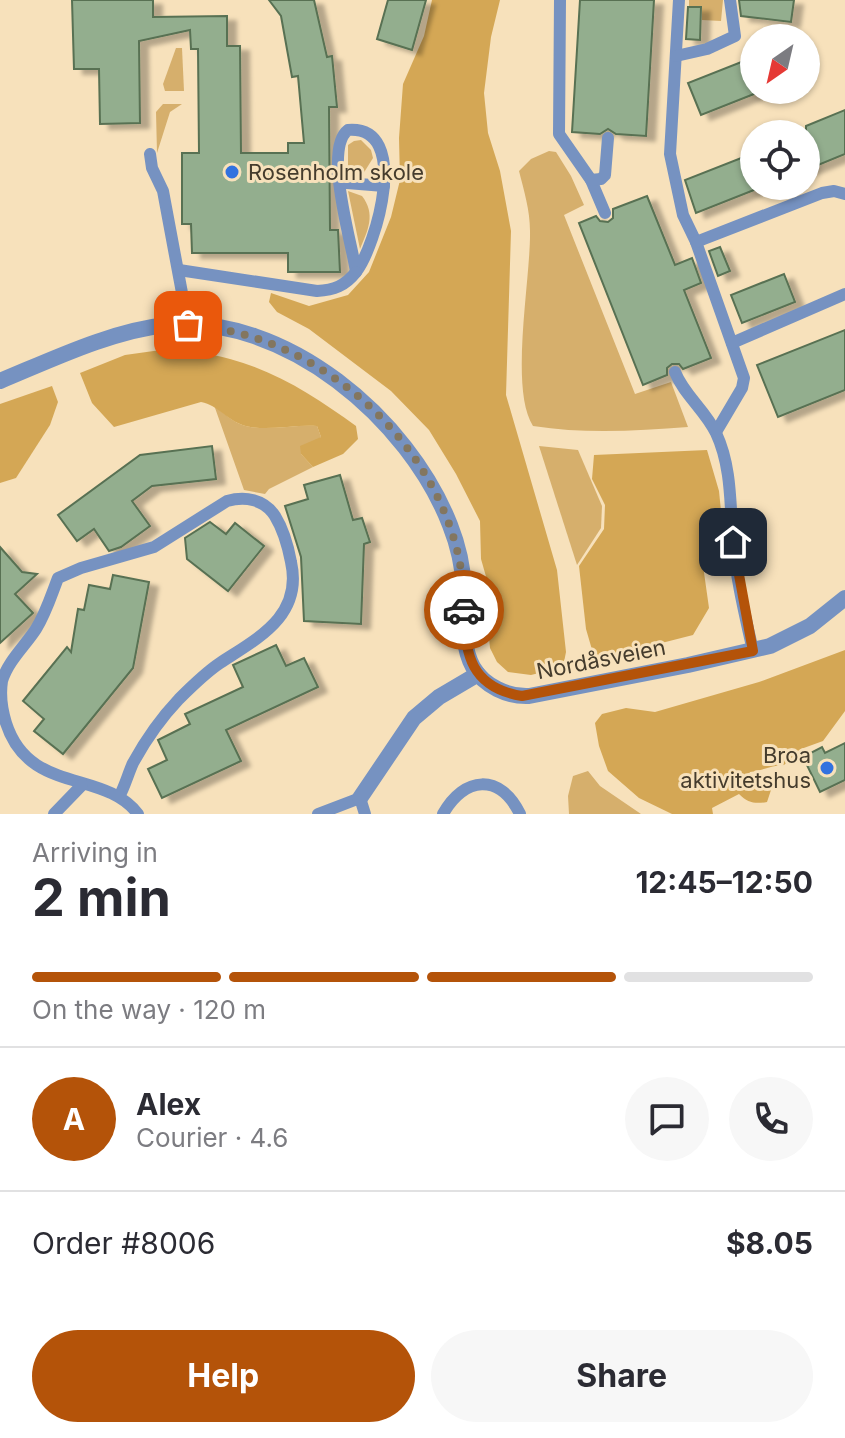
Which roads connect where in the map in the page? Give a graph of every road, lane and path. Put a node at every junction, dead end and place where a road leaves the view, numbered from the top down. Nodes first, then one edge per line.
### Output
1 (560, 0) edge
2 (679, 0) edge
3 (730, 0) edge
4 (676, 56) junction
5 (608, 138) dead end
6 (150, 154) dead end
7 (591, 180) junction
8 (347, 183) dead end
9 (384, 186) junction
10 (845, 194) edge
11 (605, 213) dead end
12 (696, 242) junction
13 (179, 270) junction
14 (356, 272) junction
15 (845, 294) edge
16 (188, 325) junction
17 (732, 343) junction
18 (675, 372) dead end
19 (0, 381) edge
20 (716, 432) junction
21 (845, 598) edge
22 (753, 651) junction
23 (478, 674) junction
24 (82, 785) junction
25 (119, 797) junction
26 (362, 806) edge
27 (54, 814) edge
28 (138, 814) edge
29 (318, 814) edge
30 (350, 814) edge
31 (443, 814) edge
32 (520, 814) edge

1 - 7 lane
2 - 4 lane
3 - 4 lane
4 - 12 lane
5 - 7 lane
6 - 13 lane
7 - 11 lane
8 - 9 lane
9 - 14 lane
9 - 14 lane
10 - 12 lane
12 - 17 lane
13 - 14 lane
13 - 16 lane
15 - 17 lane
16 - 19 street
16 - 23 street
17 - 20 lane
18 - 20 lane
20 - 22 lane
21 - 22 street, Nordåsveien
22 - 23 street, Nordåsveien
23 - 26 street
24 - 25 lane
24 - 25 lane
24 - 27 lane
25 - 28 lane
26 - 29 lane
26 - 30 lane
31 - 32 lane

